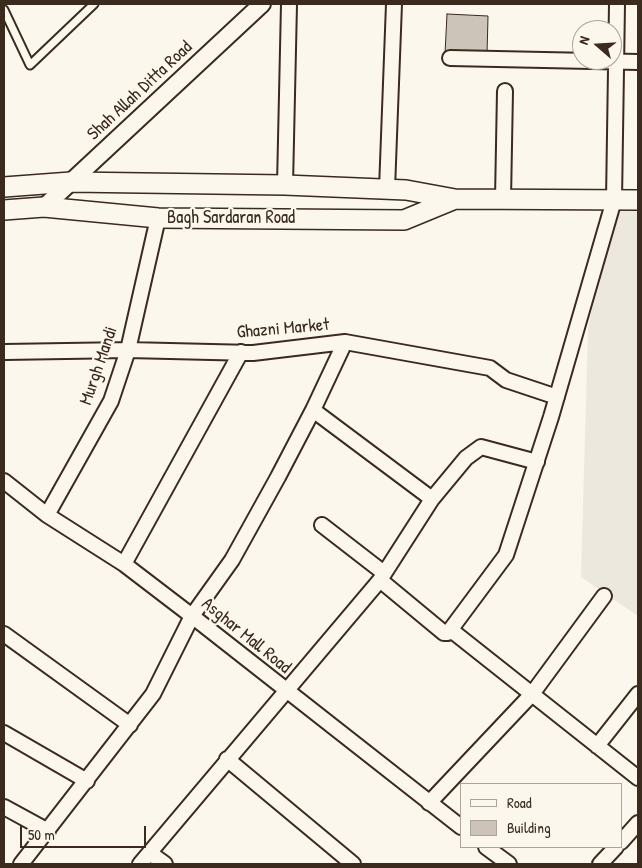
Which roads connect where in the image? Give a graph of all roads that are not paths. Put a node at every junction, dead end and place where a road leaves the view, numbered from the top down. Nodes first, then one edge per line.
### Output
1 (94, 4) edge
2 (262, 4) edge
3 (289, 4) edge
4 (394, 4) edge
5 (617, 4) edge
6 (4, 10) edge
7 (617, 20) edge
8 (6, 21) edge
9 (450, 58) dead end
10 (572, 61) edge
11 (622, 62) edge
12 (638, 62) edge
13 (616, 70) edge
14 (505, 91) dead end
15 (71, 182) junction
16 (285, 185) junction
17 (4, 187) edge
18 (386, 189) junction
19 (455, 199) junction
20 (503, 199) junction
21 (614, 200) junction
22 (638, 200) edge
23 (44, 207) junction
24 (4, 210) edge
25 (286, 217) junction
26 (158, 218) junction
27 (345, 342) junction
28 (128, 350) junction
29 (4, 352) edge
30 (241, 352) junction
31 (557, 398) junction
32 (313, 410) junction
33 (537, 462) junction
34 (4, 481) edge
35 (432, 499) junction
36 (47, 515) junction
37 (322, 525) dead end
38 (124, 564) junction
39 (382, 576) junction
40 (604, 596) dead end
41 (192, 616) junction
42 (451, 630) junction
43 (4, 634) edge
44 (284, 691) junction
45 (532, 694) junction
46 (638, 694) edge
47 (130, 725) junction
48 (4, 733) edge
49 (597, 746) junction
50 (228, 759) junction
51 (638, 778) edge
52 (87, 781) junction
53 (429, 803) junction
54 (4, 806) edge
55 (638, 823) edge
56 (460, 826) edge
57 (48, 831) junction
58 (622, 841) edge
59 (487, 848) edge
60 (615, 848) edge
61 (150, 853) junction
62 (22, 864) edge
63 (140, 864) edge
64 (166, 864) edge
65 (353, 864) edge
66 (509, 864) edge
67 (600, 864) edge

1 - 8 lane
2 - 15 street, Shah Allah Ditta Road
3 - 16 street
4 - 18 street
5 - 7 street
6 - 8 lane
9 - 10 street
11 - 12 street
13 - 21 street
14 - 20 street
15 - 16 main road, Bagh Sardaran Road
15 - 17 main road, Bagh Sardaran Road
15 - 23 street, Shah Allah Ditta Road
16 - 18 main road, Bagh Sardaran Road
16 - 25 main road
18 - 19 main road, Bagh Sardaran Road
19 - 20 main road, Bagh Sardaran Road
19 - 25 main road, Bagh Sardaran Road
20 - 21 main road, Bagh Sardaran Road
21 - 22 main road, Bagh Sardaran Road
21 - 31 street
23 - 24 main road, Bagh Sardaran Road
23 - 26 main road, Bagh Sardaran Road
25 - 26 main road, Bagh Sardaran Road
26 - 28 street, Murgh Mandi
27 - 30 street, Ghazni Market
27 - 31 street, Ghazni Market
27 - 32 street
28 - 29 street, Ghazni Market
28 - 30 street, Ghazni Market
28 - 36 street, Murgh Mandi
30 - 38 street
31 - 33 street
32 - 35 street
32 - 41 street
33 - 35 street
33 - 42 street
34 - 36 street, Asghar Mall Road
35 - 39 street
36 - 38 street, Asghar Mall Road
37 - 39 street
38 - 41 street, Asghar Mall Road
39 - 42 street
39 - 44 street
40 - 45 street
41 - 44 street, Asghar Mall Road
41 - 47 street
42 - 45 street
43 - 47 street
44 - 50 street
44 - 53 street, Asghar Mall Road
45 - 49 street
45 - 53 street
46 - 49 street
47 - 52 street
48 - 52 street
49 - 51 street
50 - 61 street
50 - 65 street
52 - 57 street
53 - 56 street, Asghar Mall Road
54 - 57 street
55 - 58 street
57 - 62 street
59 - 66 street
60 - 67 street
61 - 63 street
61 - 64 street

